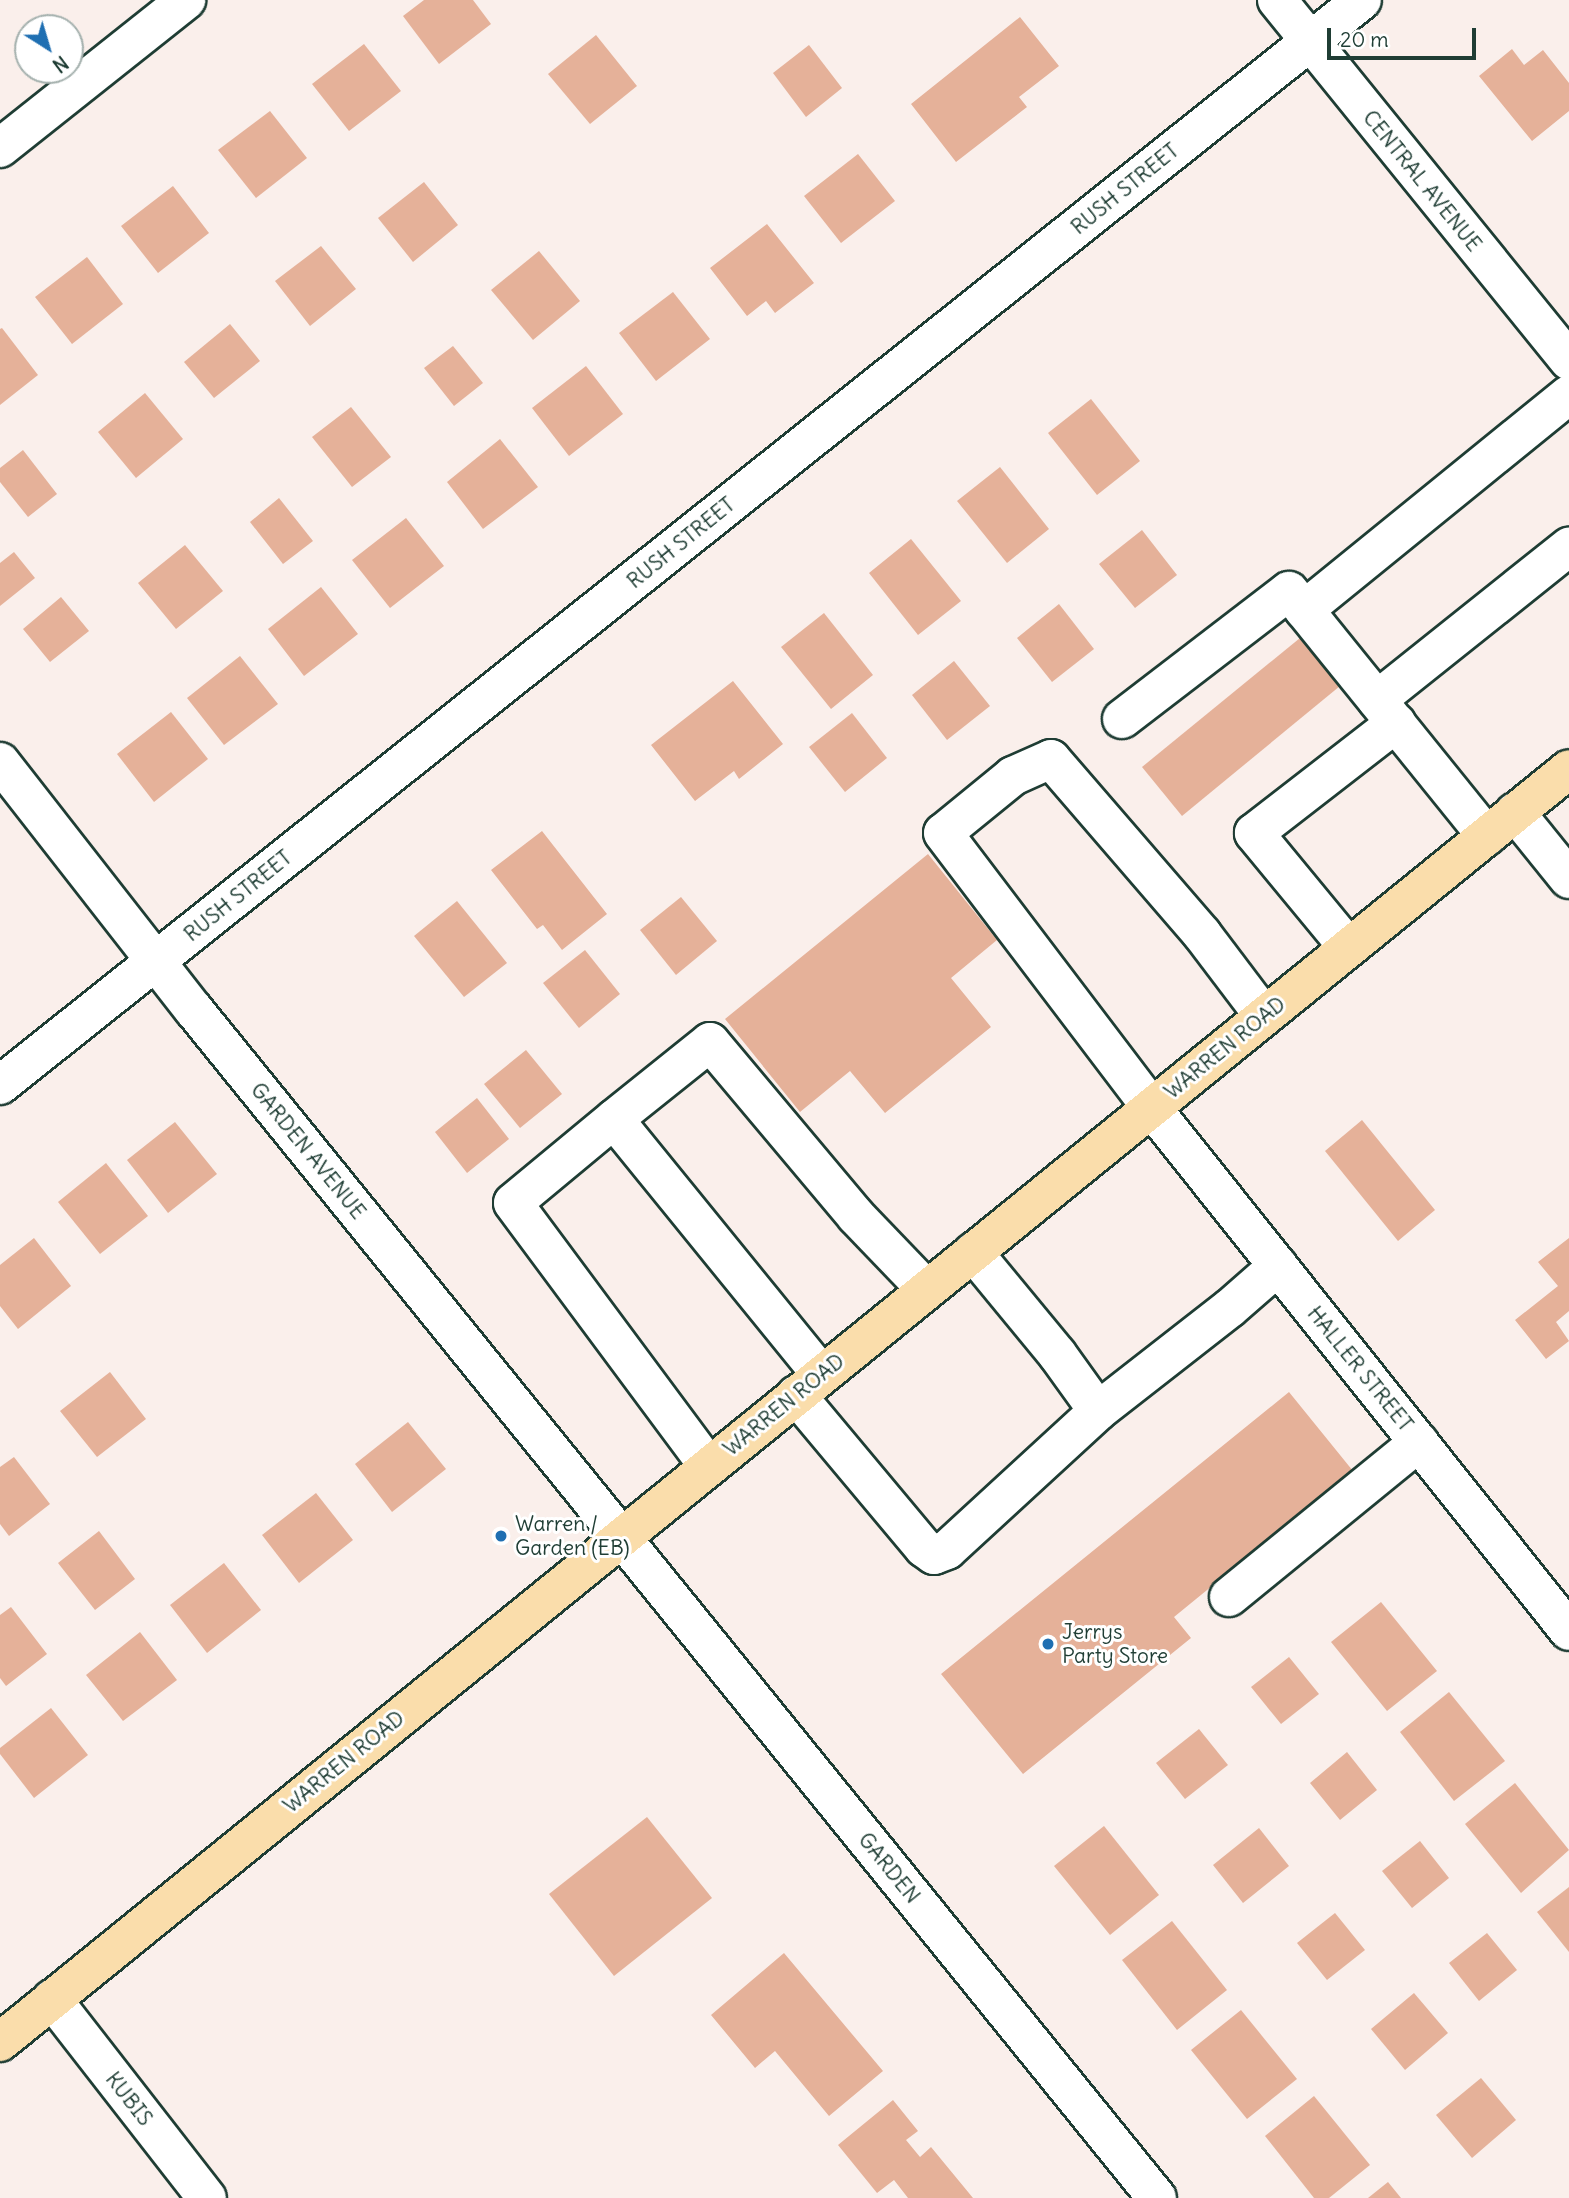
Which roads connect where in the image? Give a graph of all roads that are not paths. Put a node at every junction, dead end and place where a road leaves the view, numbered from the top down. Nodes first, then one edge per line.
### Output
1 (186, 0) edge
2 (1277, 0) edge
3 (1362, 0) edge
4 (1310, 42) junction
5 (0, 148) edge
6 (1569, 360) edge
7 (1569, 394) edge
8 (1569, 547) edge
9 (1304, 610) junction
10 (1387, 711) junction
11 (1122, 719) dead end
12 (0, 762) edge
13 (1569, 769) edge
14 (1501, 824) junction
15 (1569, 879) edge
16 (1348, 947) junction
17 (156, 961) junction
18 (1265, 1016) junction
19 (0, 1085) edge
20 (1151, 1107) junction
21 (614, 1119) junction
22 (973, 1252) junction
23 (1278, 1266) junction
24 (926, 1290) junction
25 (809, 1384) junction
26 (1098, 1411) junction
27 (1419, 1443) junction
28 (708, 1466) junction
29 (621, 1537) junction
30 (1229, 1597) dead end
31 (1569, 1631) edge
32 (52, 1999) junction
33 (0, 2042) edge
34 (207, 2198) edge
35 (1157, 2198) edge

1 - 5 street
2 - 4 street, CENTRAL AVENUE
3 - 4 street, RUSH STREET
4 - 6 street, CENTRAL AVENUE
4 - 17 street, RUSH STREET
7 - 9 street
8 - 10 street
9 - 10 street
9 - 11 street
10 - 14 street
10 - 16 street
12 - 17 street, GARDEN AVENUE
13 - 14 main road, WARREN ROAD
14 - 15 street
14 - 16 main road, WARREN ROAD
16 - 18 main road, WARREN ROAD
17 - 19 street, RUSH STREET
17 - 29 street, GARDEN AVENUE
18 - 20 main road, WARREN ROAD
18 - 20 street, HALLER STREET
20 - 22 main road, WARREN ROAD
20 - 23 street, HALLER STREET
21 - 24 street
21 - 25 street
21 - 28 street
22 - 24 main road, WARREN ROAD
22 - 26 street
23 - 26 street
23 - 27 street, HALLER STREET
24 - 25 main road, WARREN ROAD
25 - 26 street
25 - 28 main road, WARREN ROAD
27 - 30 street
27 - 31 street, HALLER STREET
28 - 29 main road, WARREN ROAD
29 - 32 main road, WARREN ROAD
29 - 35 street, GARDEN
32 - 33 main road, WARREN ROAD
32 - 34 street, KUBIS

